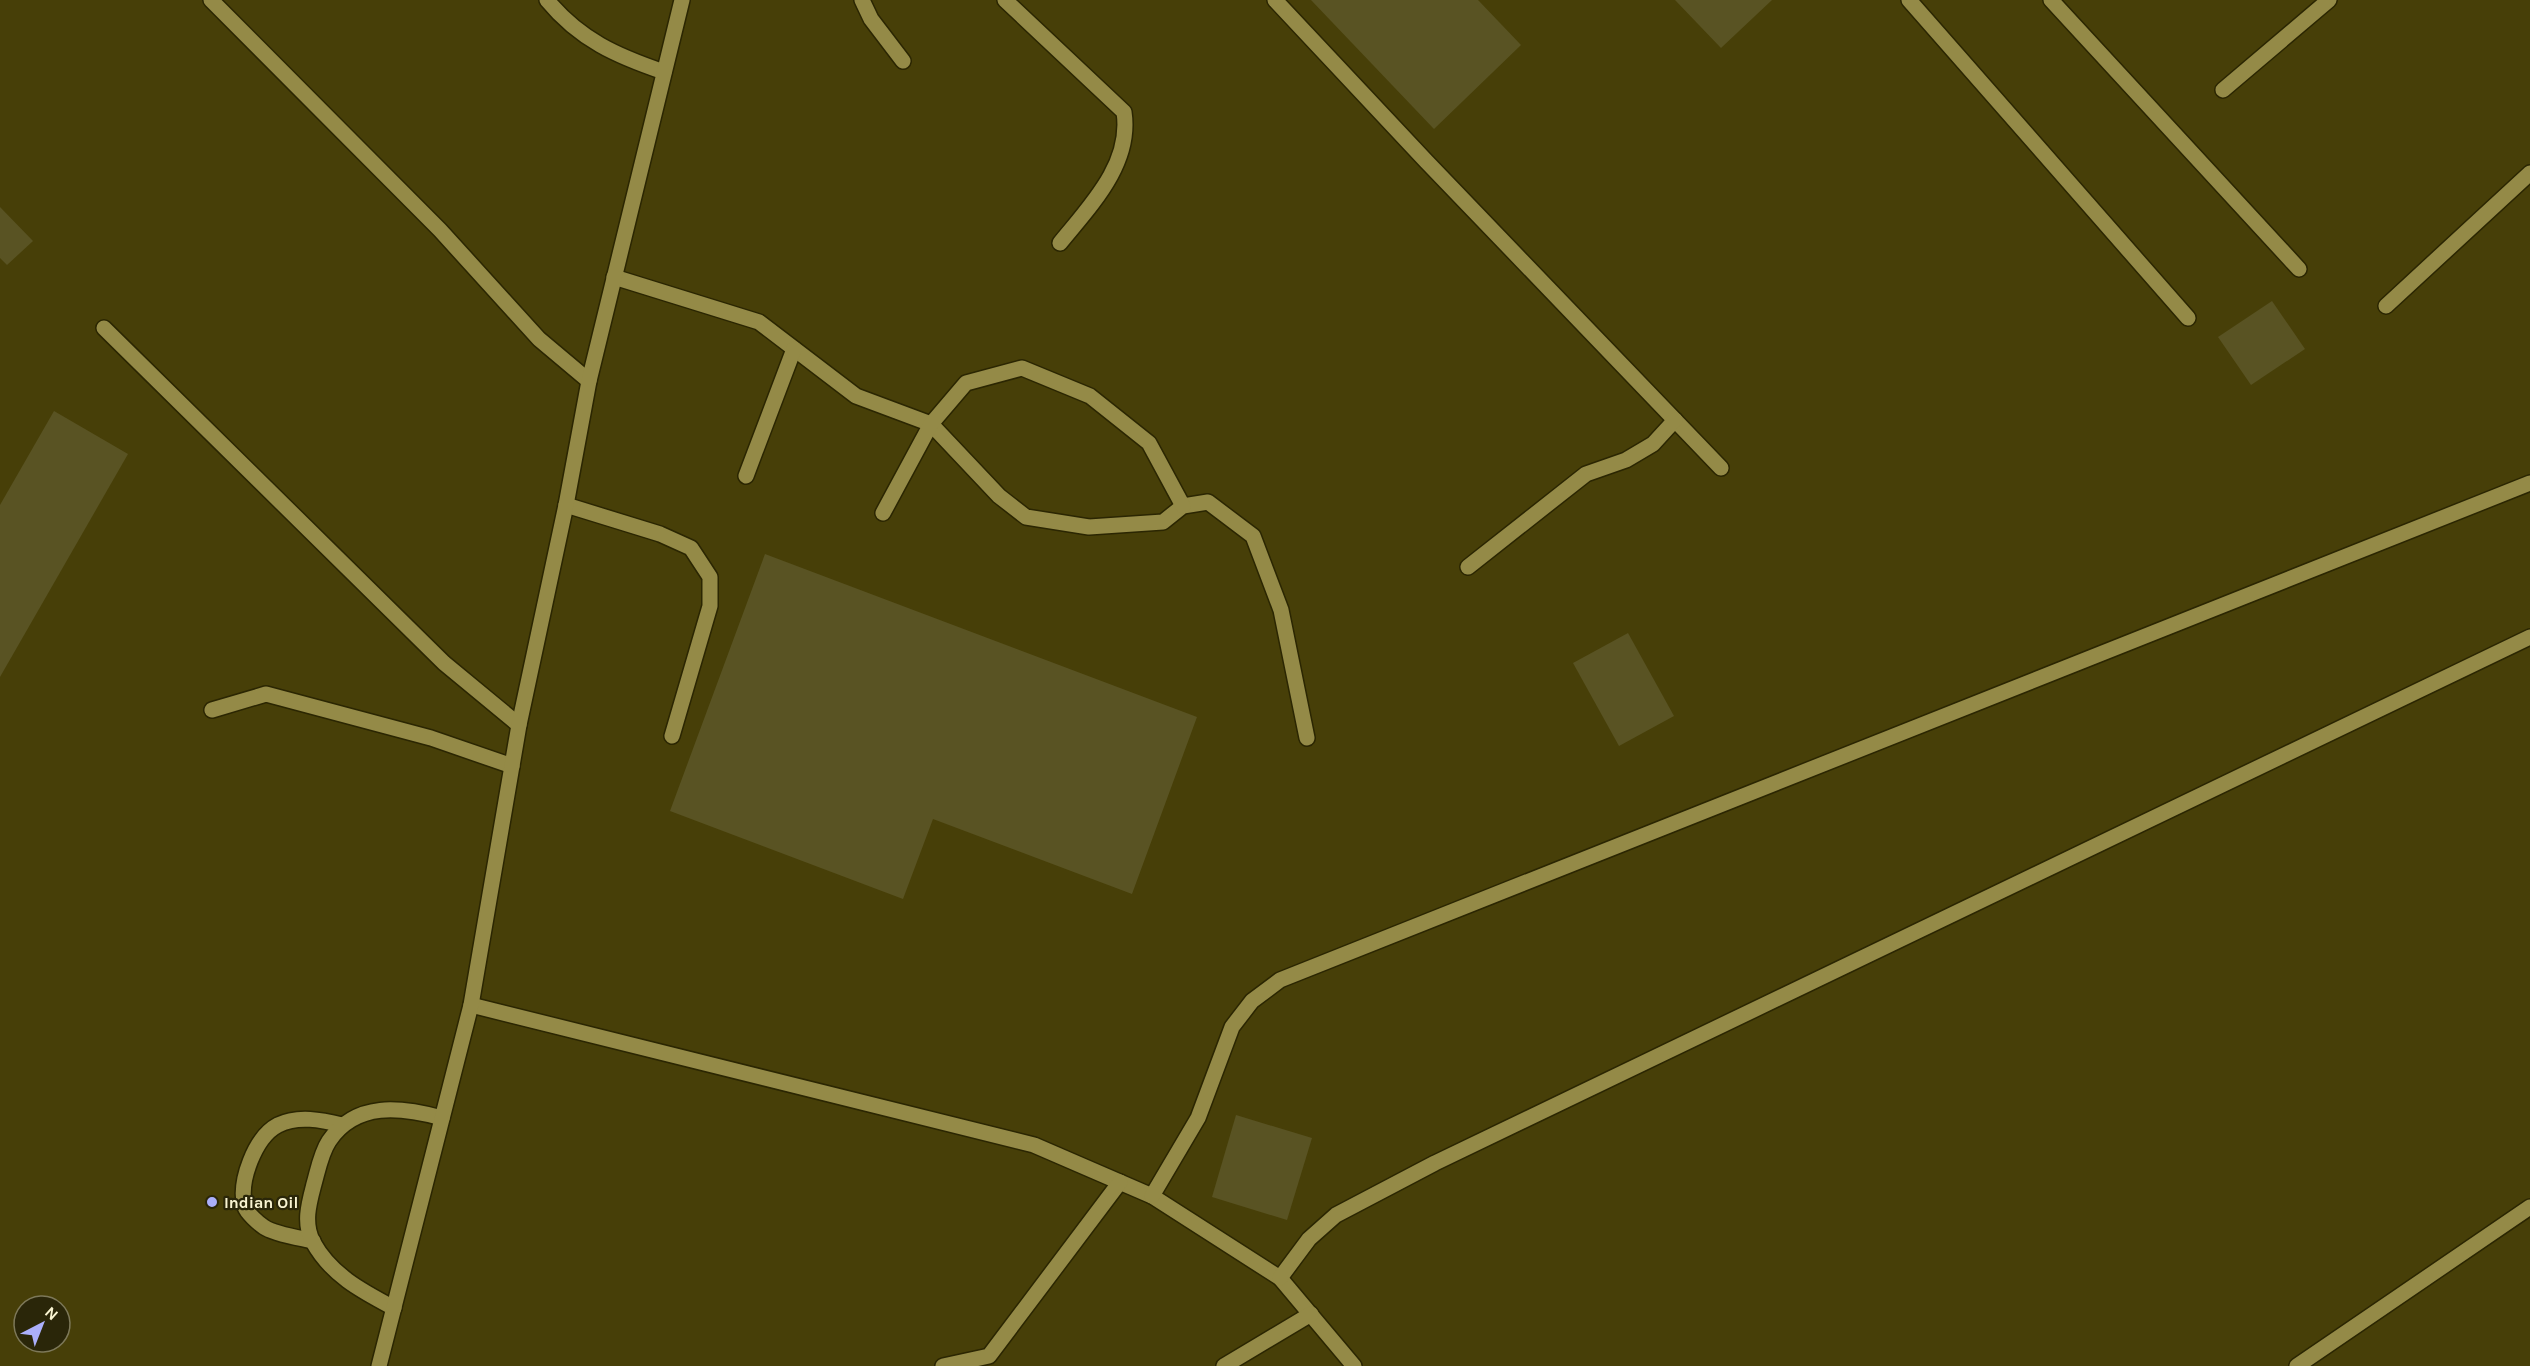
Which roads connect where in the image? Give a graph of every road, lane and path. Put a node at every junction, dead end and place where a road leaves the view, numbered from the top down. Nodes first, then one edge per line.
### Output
1 (211, 0) edge
2 (547, 0) edge
3 (682, 0) edge
4 (862, 0) edge
5 (1005, 0) edge
6 (1275, 0) edge
7 (1909, 0) edge
8 (2051, 0) edge
9 (2329, 0) edge
10 (903, 61) dead end
11 (664, 72) junction
12 (2223, 90) dead end
13 (2530, 173) edge
14 (1060, 243) dead end
15 (2298, 268) dead end
16 (614, 277) junction
17 (2386, 306) dead end
18 (2188, 318) dead end
19 (105, 328) dead end
20 (794, 349) junction
21 (589, 381) junction
22 (1675, 420) junction
23 (931, 424) junction
24 (1721, 468) dead end
25 (746, 476) dead end
26 (2530, 483) edge
27 (566, 504) junction
28 (1183, 506) junction
29 (883, 513) dead end
30 (1468, 567) dead end
31 (2530, 637) edge
32 (212, 710) dead end
33 (519, 725) junction
34 (672, 736) dead end
35 (1307, 738) dead end
36 (512, 766) junction
37 (471, 1005) junction
38 (442, 1118) junction
39 (342, 1125) junction
40 (1120, 1182) junction
41 (1152, 1196) junction
42 (2530, 1207) edge
43 (313, 1241) junction
44 (1281, 1278) junction
45 (394, 1308) junction
46 (1311, 1314) junction
47 (379, 1366) edge
48 (943, 1366) edge
49 (1224, 1366) edge
50 (1354, 1366) edge
51 (2297, 1366) edge

1 - 21 street
2 - 11 street
3 - 11 street
4 - 10 street
5 - 14 street
6 - 22 street
7 - 18 street
8 - 15 street
9 - 12 street
11 - 16 street
13 - 17 street
16 - 20 street
16 - 21 street
19 - 33 street
20 - 23 street
20 - 25 street
21 - 27 street
22 - 24 street
22 - 30 street
23 - 28 street
23 - 28 street
23 - 29 street
26 - 41 street
27 - 33 street
27 - 34 street
28 - 35 street
31 - 44 street
32 - 36 street
33 - 36 street
36 - 37 street
37 - 38 street
37 - 40 street
38 - 39 street
38 - 45 street
39 - 43 street
39 - 43 street
40 - 41 street
40 - 48 street
41 - 44 street
42 - 51 street
43 - 45 street
44 - 46 street
45 - 47 street
46 - 49 street
46 - 50 street

